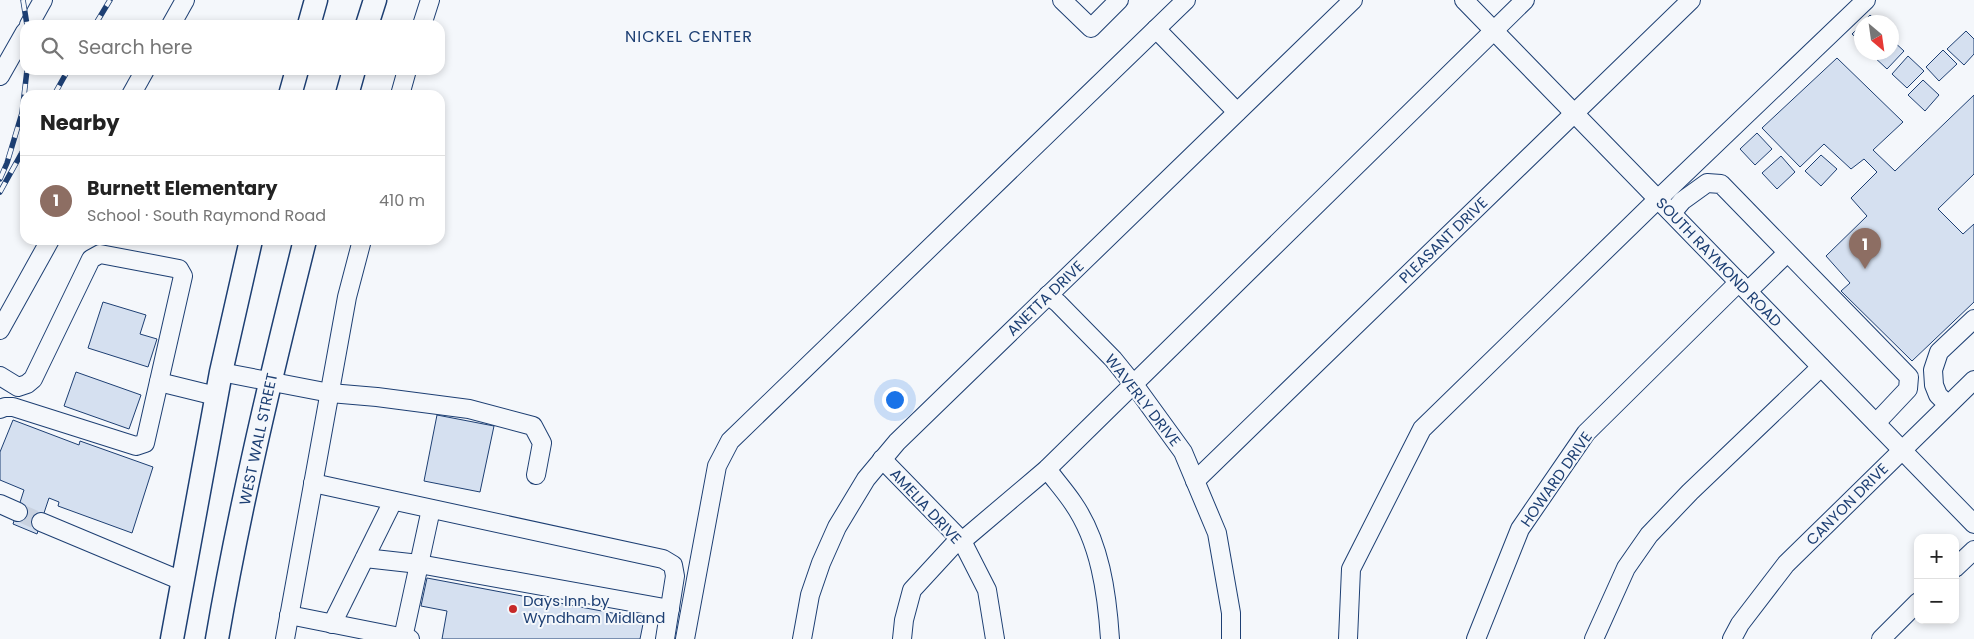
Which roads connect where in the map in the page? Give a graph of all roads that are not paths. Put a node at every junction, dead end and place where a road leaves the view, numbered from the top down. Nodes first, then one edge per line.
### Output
1 (43, 0) edge
2 (184, 0) edge
3 (316, 0) edge
4 (374, 0) edge
5 (430, 0) edge
6 (1062, 0) edge
7 (1119, 0) edge
8 (1186, 0) edge
9 (1353, 0) edge
10 (1464, 0) edge
11 (1525, 0) edge
12 (1691, 0) edge
13 (1866, 0) edge
14 (32, 20) edge
15 (174, 20) edge
16 (310, 20) edge
17 (368, 20) edge
18 (424, 20) edge
19 (1156, 29) junction
20 (1494, 30) junction
21 (20, 41) edge
22 (142, 75) edge
23 (296, 75) edge
24 (353, 75) edge
25 (406, 75) edge
26 (0, 76) edge
27 (134, 90) edge
28 (291, 90) edge
29 (348, 90) edge
30 (401, 90) edge
31 (1237, 112) junction
32 (1574, 113) junction
33 (1658, 199) junction
34 (1672, 213) junction
35 (47, 245) edge
36 (249, 245) edge
37 (304, 245) edge
38 (361, 245) edge
39 (1786, 253) junction
40 (1743, 286) junction
41 (1048, 295) junction
42 (1974, 318) edge
43 (0, 330) edge
44 (1821, 367) junction
45 (221, 372) junction
46 (0, 376) edge
47 (1974, 380) edge
48 (270, 381) junction
49 (159, 382) junction
50 (1134, 384) junction
51 (330, 393) junction
52 (216, 396) junction
53 (1948, 405) junction
54 (0, 409) edge
55 (1876, 423) junction
56 (1902, 450) junction
57 (882, 459) junction
58 (1047, 469) junction
59 (536, 475) dead end
60 (1195, 481) junction
61 (313, 484) junction
62 (393, 501) junction
63 (0, 504) edge
64 (431, 509) junction
65 (18, 512) tunnel mouth
66 (41, 522) tunnel mouth
67 (1974, 524) edge
68 (960, 540) junction
69 (1974, 550) edge
70 (365, 558) junction
71 (419, 564) junction
72 (1959, 564) edge
73 (182, 581) junction
74 (1914, 606) edge
75 (670, 609) junction
76 (289, 615) junction
77 (332, 624) junction
78 (407, 638) edge
79 (172, 639) edge
80 (217, 639) edge
81 (284, 639) edge
82 (665, 639) edge
83 (685, 639) edge
84 (802, 639) edge
85 (902, 639) edge
86 (996, 639) edge
87 (1110, 639) edge
88 (1231, 639) edge
89 (1348, 639) edge
90 (1476, 639) edge
91 (1594, 639) edge
92 (1732, 639) edge
93 (1881, 639) edge

1 - 14 street
2 - 15 street
3 - 16 main road
4 - 17 main road
5 - 18 street
6 - 7 street
8 - 19 street
9 - 31 street, ANETTA DRIVE
10 - 20 street, SOUTH RAYMOND ROAD
11 - 20 street
12 - 32 street, PLEASANT DRIVE
13 - 33 street
19 - 31 street
19 - 83 street
20 - 32 street, SOUTH RAYMOND ROAD
20 - 50 street
21 - 26 street
22 - 27 street
23 - 28 main road
24 - 29 main road
25 - 30 street
31 - 41 street, ANETTA DRIVE
32 - 33 street, SOUTH RAYMOND ROAD
32 - 60 street, PLEASANT DRIVE
33 - 34 street, SOUTH RAYMOND ROAD
33 - 89 street
34 - 39 street
34 - 40 street, SOUTH RAYMOND ROAD
35 - 43 street
36 - 45 main road
37 - 48 main road, WEST WALL STREET
38 - 51 street
39 - 40 street, HOWARD DRIVE
39 - 55 street
40 - 44 street, SOUTH RAYMOND ROAD
40 - 90 street, HOWARD DRIVE
41 - 50 street, WAVERLY DRIVE
41 - 57 street, ANETTA DRIVE
42 - 53 street
44 - 55 street, SOUTH RAYMOND ROAD
44 - 91 street
45 - 48 street
45 - 52 main road
46 - 49 street
47 - 53 street, CANYON DRIVE
48 - 51 street
48 - 80 main road, WEST WALL STREET
49 - 52 street
49 - 54 street
50 - 58 street
50 - 60 street, WAVERLY DRIVE
51 - 59 street
51 - 61 street
52 - 73 main road
53 - 56 street, CANYON DRIVE
55 - 56 street, SOUTH RAYMOND ROAD
56 - 67 street, SOUTH RAYMOND ROAD
56 - 92 street, CANYON DRIVE
57 - 68 street, AMELIA DRIVE
57 - 84 street, ANETTA DRIVE
58 - 68 street
58 - 87 street
60 - 88 street, WAVERLY DRIVE
61 - 62 street
61 - 76 street
62 - 64 street
62 - 70 street
63 - 65 street
64 - 71 street
64 - 75 street
66 - 73 street
68 - 85 street
68 - 86 street, AMELIA DRIVE
69 - 72 street
70 - 71 street
70 - 77 street
71 - 75 street
71 - 78 street
73 - 79 main road
74 - 93 street
75 - 82 street
76 - 77 street
76 - 81 street
77 - 78 street

